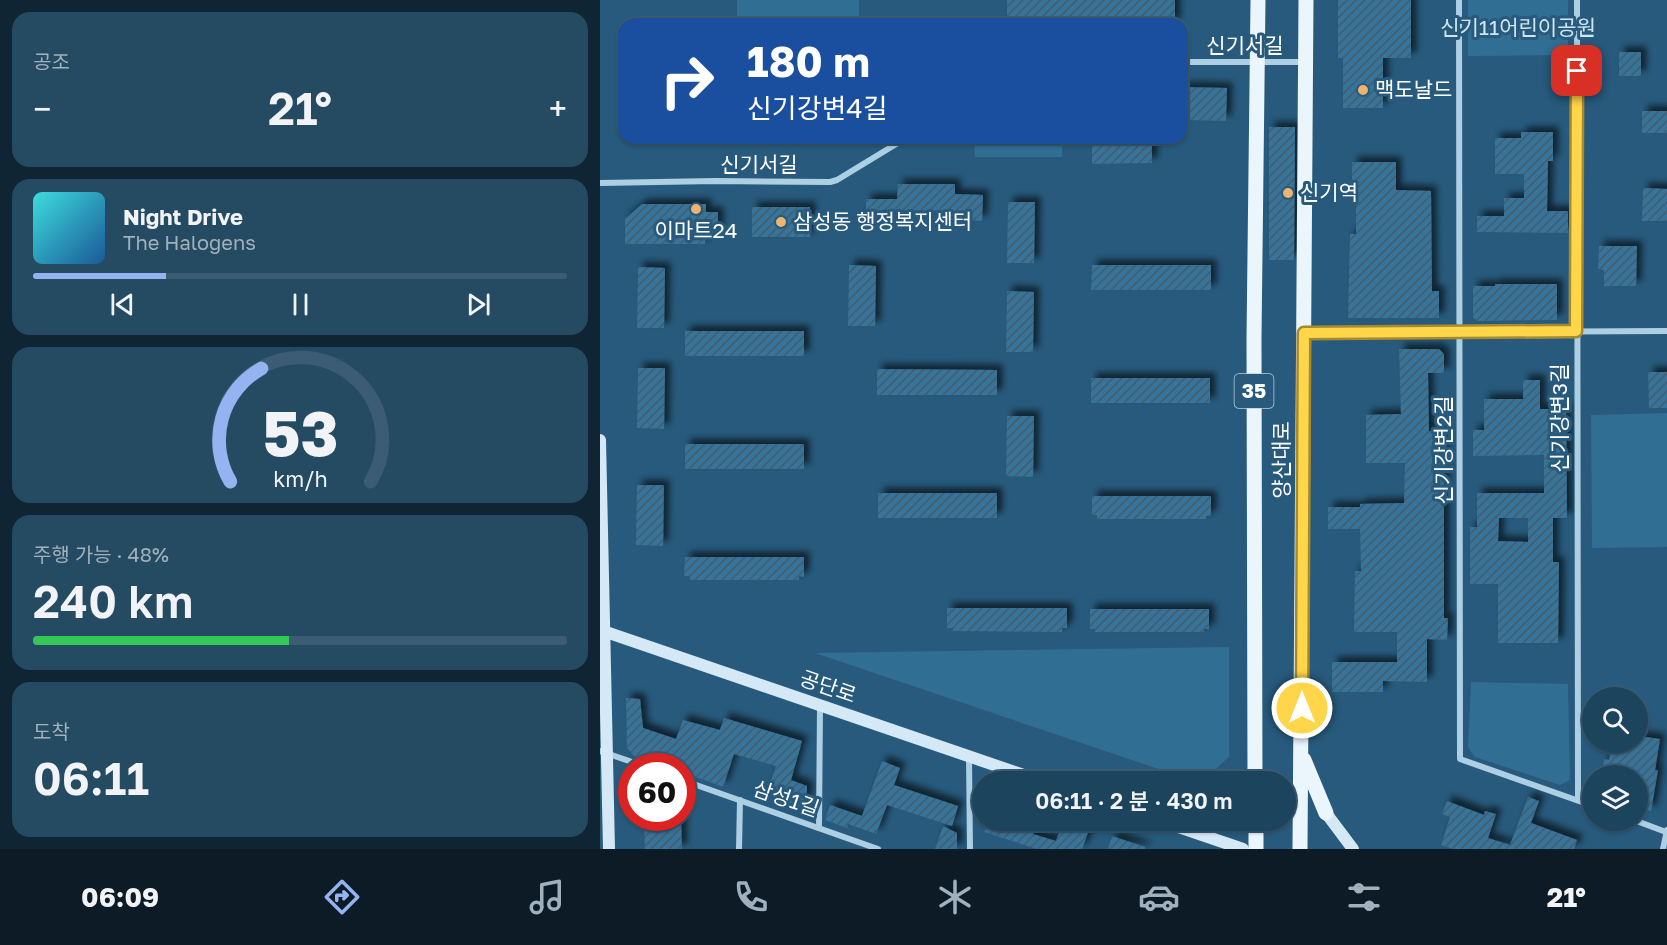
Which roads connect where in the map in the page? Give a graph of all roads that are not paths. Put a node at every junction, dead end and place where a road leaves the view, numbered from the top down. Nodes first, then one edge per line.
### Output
1 (1258, 0) edge
2 (1306, 0) edge
3 (1459, 0) edge
4 (1577, 0) edge
5 (1188, 62) edge
6 (1257, 62) junction
7 (1307, 63) junction
8 (896, 144) edge
9 (892, 146) joint
10 (600, 183) edge
11 (1576, 331) junction
12 (1667, 331) edge
13 (1460, 332) junction
14 (1304, 333) junction
15 (600, 440) edge
16 (602, 631) edge
17 (819, 705) junction
18 (604, 752) edge
19 (1302, 755) junction
20 (969, 756) junction
21 (1012, 771) edge
22 (1255, 771) edge
23 (696, 785) edge
24 (740, 800) junction
25 (1578, 800) junction
26 (1582, 802) edge
27 (1326, 813) joint
28 (1648, 825) edge
29 (819, 828) junction
30 (1194, 831) edge
31 (1256, 831) edge
32 (1667, 831) edge
33 (854, 840) junction
34 (609, 849) edge
35 (740, 849) edge
36 (854, 849) edge
37 (878, 849) edge
38 (970, 849) edge
39 (1243, 849) edge
40 (1256, 849) edge
41 (1300, 849) edge
42 (1353, 849) edge
43 (1664, 849) edge

1 - 6 main road, 양산대로 / 35
2 - 7 main road, 양산대로 / 35
3 - 13 street, 신기강변2길
4 - 11 street, 신기강변3길
5 - 6 street, 신기서길
6 - 7 street, 신기서길
6 - 22 main road, 양산대로 / 35
7 - 14 main road, 양산대로 / 35
8 - 9 street, 신기서길
9 - 10 street, 신기서길
11 - 12 street
11 - 13 street
11 - 25 street, 신기강변3길
13 - 14 street
13 - 25 street, 신기강변2길
14 - 19 main road, 양산대로 / 35
15 - 16 street
16 - 17 street, 공단로
16 - 18 street
17 - 20 street, 공단로
17 - 29 street
18 - 34 street
19 - 27 main road
19 - 41 main road, 양산대로 / 35
20 - 21 street, 공단로
20 - 38 street
23 - 24 street, 삼성1길
24 - 29 street, 삼성1길
24 - 35 street
25 - 26 street, 신기강변2길
27 - 42 street
28 - 32 street
29 - 33 street, 삼성1길
30 - 39 street
31 - 40 main road
32 - 43 street
33 - 36 street
33 - 37 street, 삼성1길

